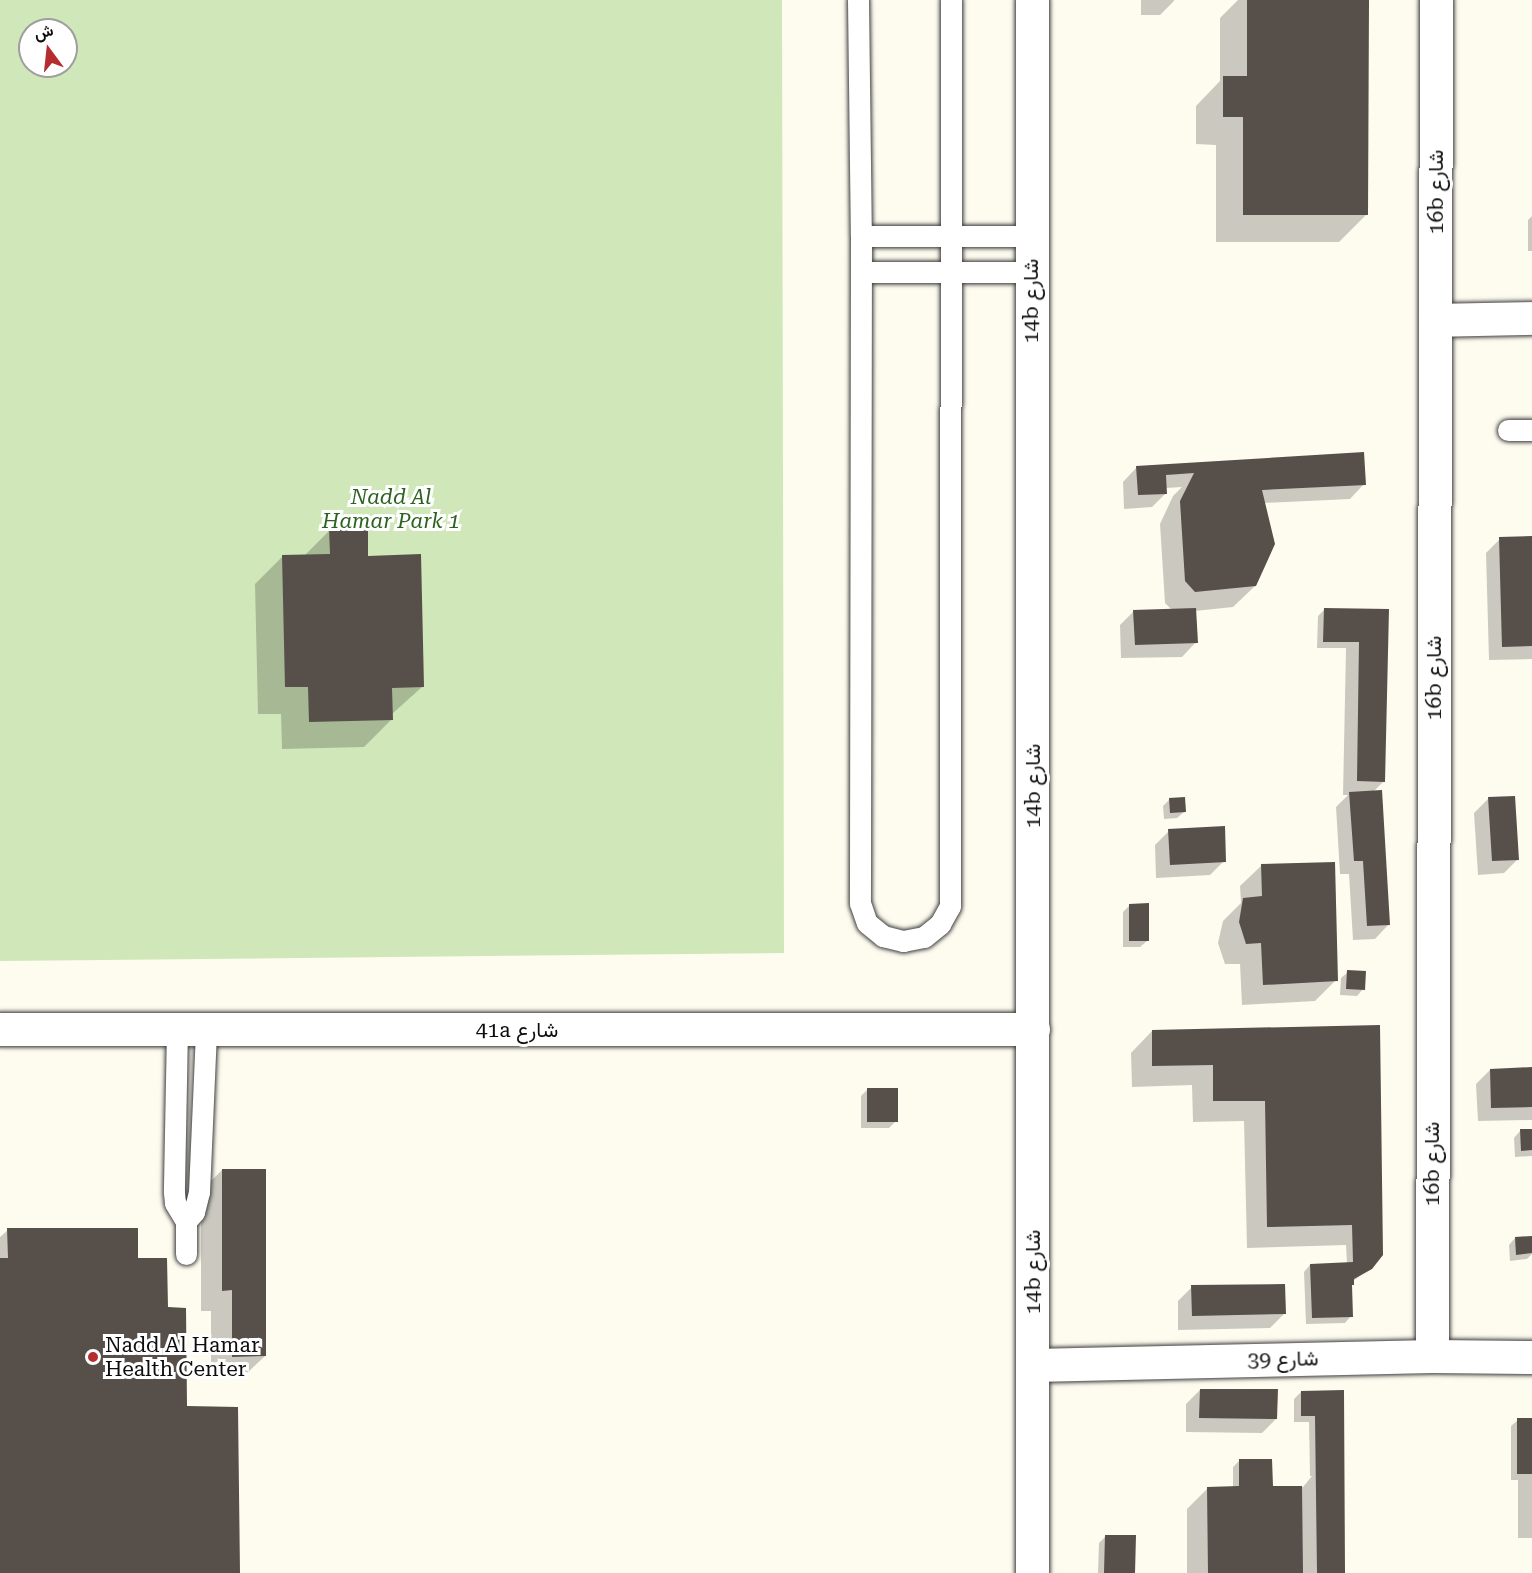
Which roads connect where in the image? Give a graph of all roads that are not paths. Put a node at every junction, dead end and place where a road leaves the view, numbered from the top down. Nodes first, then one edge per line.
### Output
1 (858, 0) edge
2 (951, 0) edge
3 (1032, 0) edge
4 (1436, 0) edge
5 (861, 236) junction
6 (951, 236) junction
7 (1030, 236) junction
8 (861, 272) junction
9 (951, 272) junction
10 (1030, 272) junction
11 (1532, 318) edge
12 (1435, 320) junction
13 (1508, 430) dead end
14 (1532, 430) edge
15 (0, 1029) edge
16 (1033, 1029) junction
17 (191, 1030) junction
18 (186, 1221) junction
19 (186, 1254) dead end
20 (1432, 1356) junction
21 (1532, 1357) edge
22 (1033, 1365) junction
23 (1032, 1573) edge

1 - 5 lane
2 - 6 lane
3 - 7 street, 14b شارع
4 - 12 street, 16b شارع
5 - 6 lane
5 - 8 lane
6 - 7 lane
6 - 9 lane
7 - 10 street, 14b شارع
8 - 9 lane
8 - 9 lane
9 - 10 lane
10 - 16 street, 14b شارع
11 - 12 street
12 - 20 street, 16b شارع
13 - 14 lane
15 - 17 street, 41a شارع
16 - 17 street, 41a شارع
16 - 22 street, 14b شارع
17 - 18 lane
17 - 18 lane
18 - 19 lane
20 - 21 street, شارع 39
20 - 22 street, شارع 39
22 - 23 street, 14b شارع

